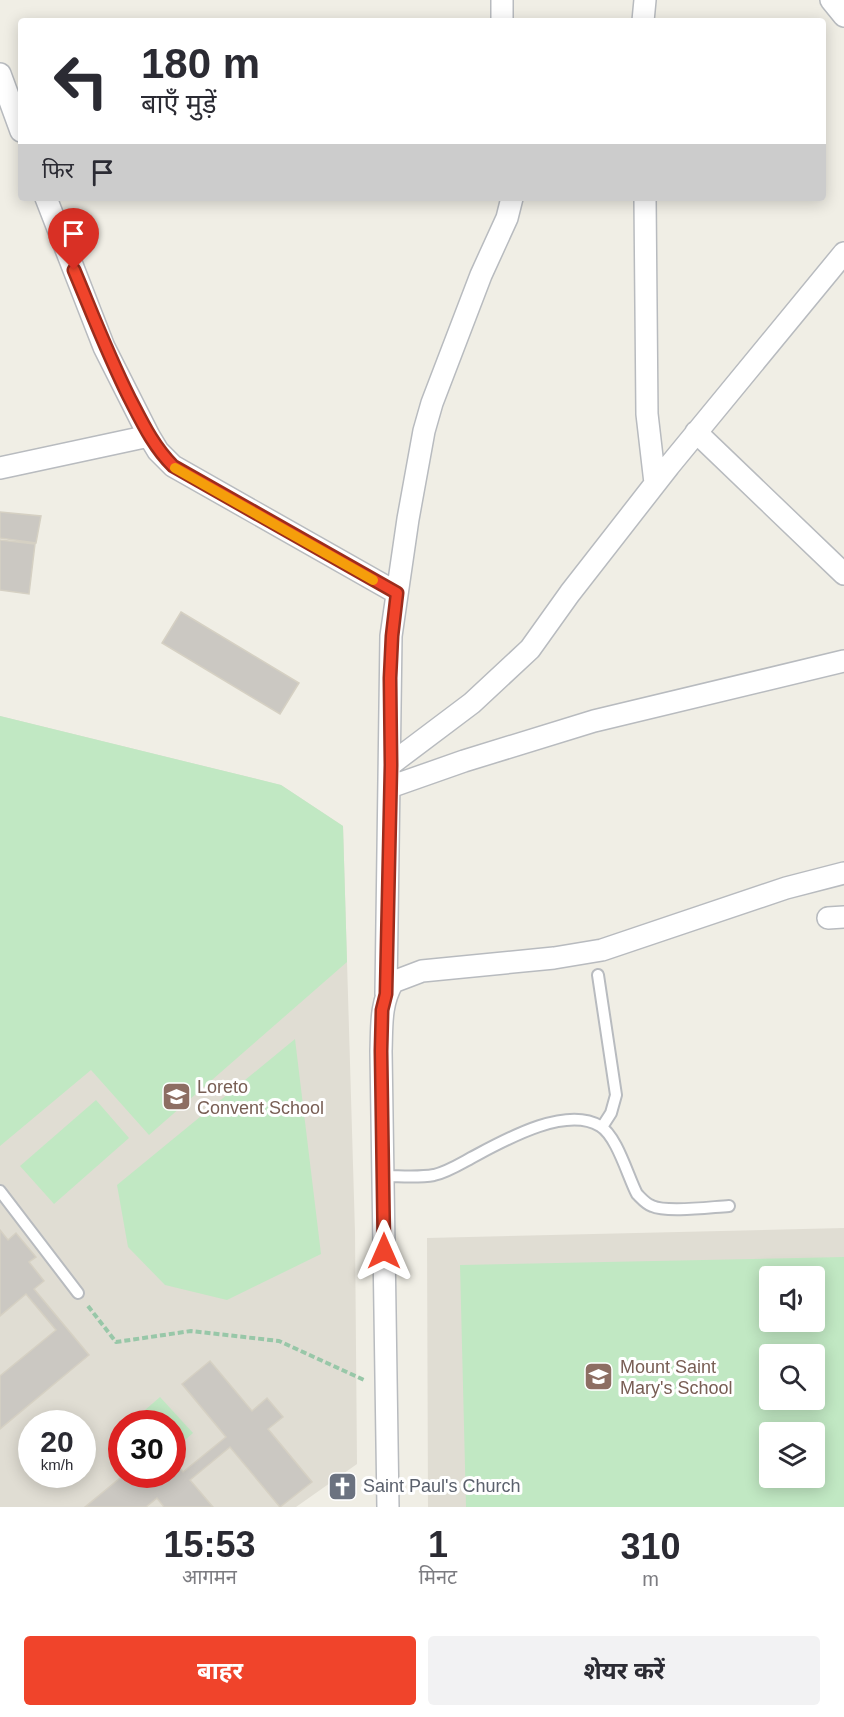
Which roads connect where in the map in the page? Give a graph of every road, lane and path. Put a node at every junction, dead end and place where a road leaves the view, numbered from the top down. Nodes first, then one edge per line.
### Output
1 (502, 0) edge
2 (645, 0) edge
3 (831, 0) edge
4 (844, 16) edge
5 (501, 18) edge
6 (643, 18) edge
7 (0, 74) edge
8 (18, 123) edge
9 (47, 201) edge
10 (511, 201) edge
11 (645, 201) edge
12 (844, 253) edge
13 (696, 432) junction
14 (149, 436) junction
15 (0, 468) edge
16 (655, 483) junction
17 (844, 574) edge
18 (397, 593) junction
19 (844, 662) edge
20 (391, 765) junction
21 (390, 787) junction
22 (844, 873) edge
23 (598, 975) dead end
24 (386, 994) junction
25 (602, 1127) junction
26 (384, 1176) junction
27 (0, 1191) edge
28 (729, 1206) dead end
29 (78, 1293) joint
30 (386, 1393) junction
31 (388, 1507) edge

1 - 5 street
2 - 6 street
3 - 4 street
7 - 8 street
9 - 14 street
10 - 18 street
11 - 16 street
12 - 13 street
13 - 16 street
13 - 17 street
14 - 15 street
14 - 18 street
16 - 20 street
18 - 20 street
19 - 21 street
20 - 21 street
21 - 24 street
22 - 24 street
23 - 25 lane
24 - 26 street
25 - 26 lane
25 - 28 lane
26 - 30 street
27 - 29 lane
29 - 30 path
30 - 31 street

